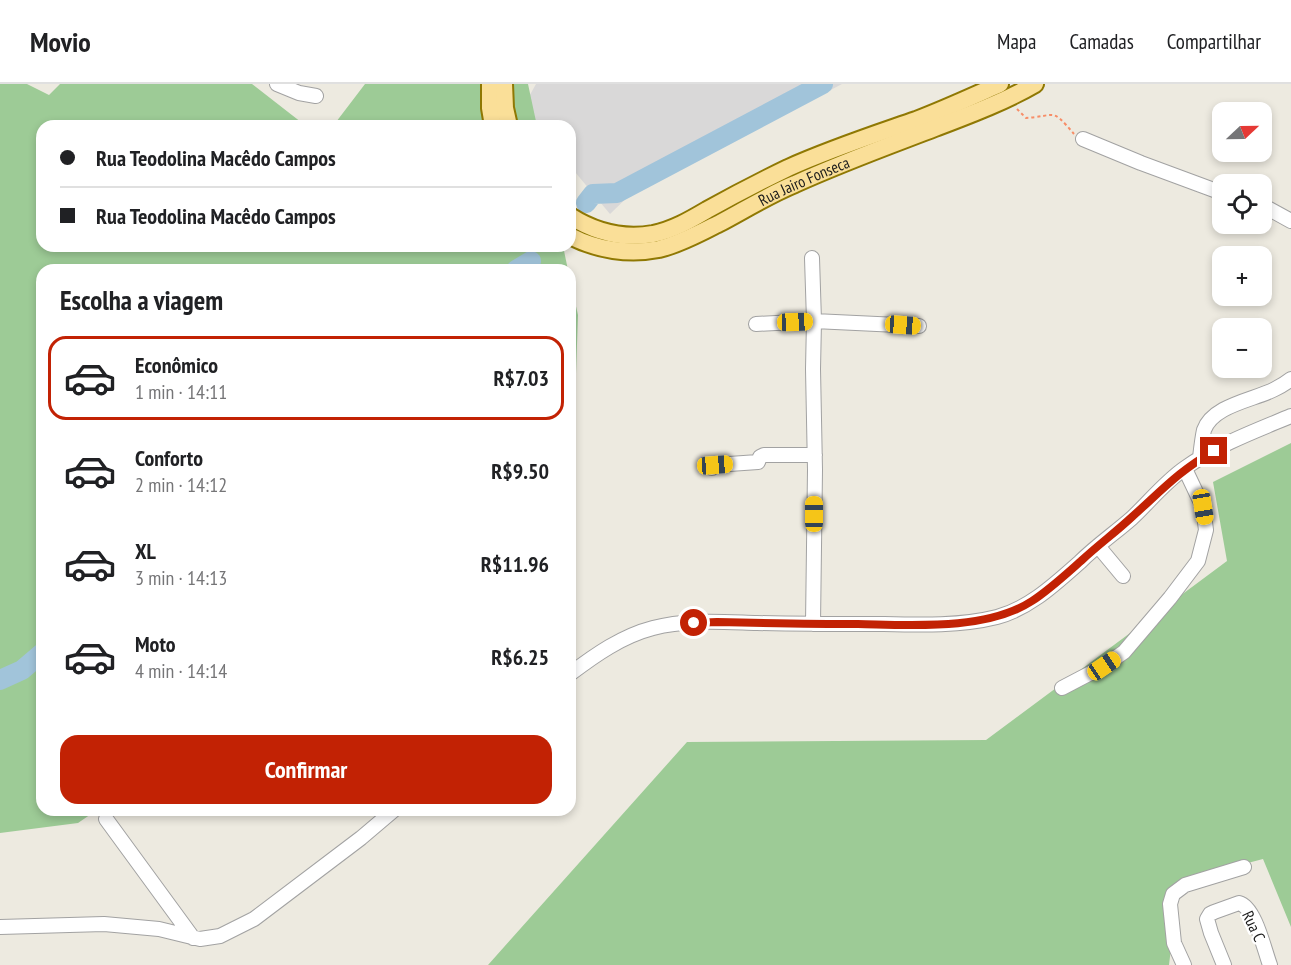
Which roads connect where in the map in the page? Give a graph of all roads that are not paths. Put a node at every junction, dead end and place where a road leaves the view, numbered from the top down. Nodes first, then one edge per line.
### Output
1 (277, 84) edge
2 (490, 84) edge
3 (504, 84) edge
4 (1035, 84) edge
5 (1004, 91) edge
6 (316, 96) dead end
7 (492, 120) edge
8 (508, 120) edge
9 (1083, 139) road end
10 (1212, 189) edge
11 (1272, 211) edge
12 (576, 220) edge
13 (1291, 221) edge
14 (576, 238) edge
15 (812, 258) dead end
16 (814, 321) junction
17 (756, 324) dead end
18 (919, 326) dead end
19 (1291, 379) edge
20 (1291, 416) edge
21 (815, 454) junction
22 (1200, 458) junction
23 (711, 468) dead end
24 (1185, 468) junction
25 (1098, 546) junction
26 (1123, 576) dead end
27 (813, 624) junction
28 (576, 669) edge
29 (1062, 687) dead end
30 (387, 816) edge
31 (106, 819) dead end
32 (1244, 867) dead end
33 (0, 927) edge
34 (193, 938) junction
35 (1184, 965) edge
36 (1224, 965) edge
37 (1270, 965) edge

1 - 6 street
2 - 7 main road
3 - 8 main road
4 - 5 main road, Rua Jairo Fonseca
5 - 12 main road, Rua Jairo Fonseca
5 - 14 main road, Rua Jairo Fonseca
9 - 10 street
11 - 13 street
15 - 16 street
16 - 17 street
16 - 18 street
16 - 21 street
19 - 22 street
20 - 22 street
21 - 23 street
21 - 27 street
22 - 24 street
24 - 25 street
24 - 29 street
25 - 26 street
25 - 27 street
27 - 28 street
30 - 34 street
31 - 34 street
32 - 35 street
33 - 34 street
36 - 37 street, Rua C

